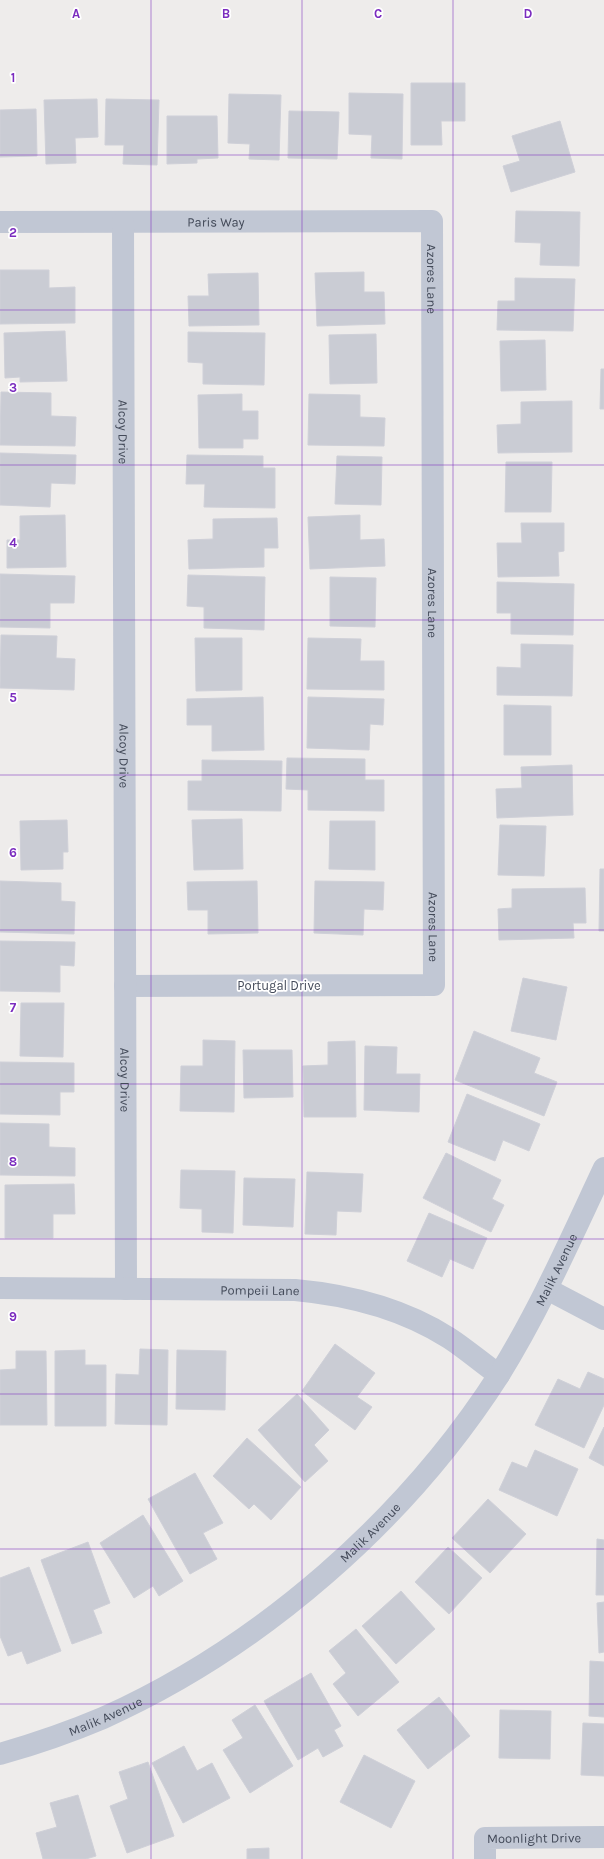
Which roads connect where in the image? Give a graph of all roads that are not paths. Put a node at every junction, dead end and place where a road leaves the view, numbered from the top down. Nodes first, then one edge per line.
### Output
1 (0, 222) edge
2 (123, 222) junction
3 (432, 222) joint
4 (434, 985) joint
5 (125, 986) junction
6 (604, 1168) edge
7 (0, 1288) edge
8 (126, 1289) junction
9 (547, 1289) junction
10 (604, 1319) edge
11 (499, 1375) junction
12 (0, 1754) edge
13 (604, 1837) edge
14 (485, 1859) edge

1 - 2 street, Paris Way
2 - 3 street, Paris Way
2 - 5 street, Alcoy Drive
3 - 4 street, Azores Lane
4 - 5 street, Portugal Drive
5 - 8 street, Alcoy Drive
6 - 9 street, Malik Avenue
7 - 8 street, Pompeii Lane
8 - 11 street, Pompeii Lane
9 - 10 street
9 - 11 street, Malik Avenue
11 - 12 street, Malik Avenue
13 - 14 street, Moonlight Drive

